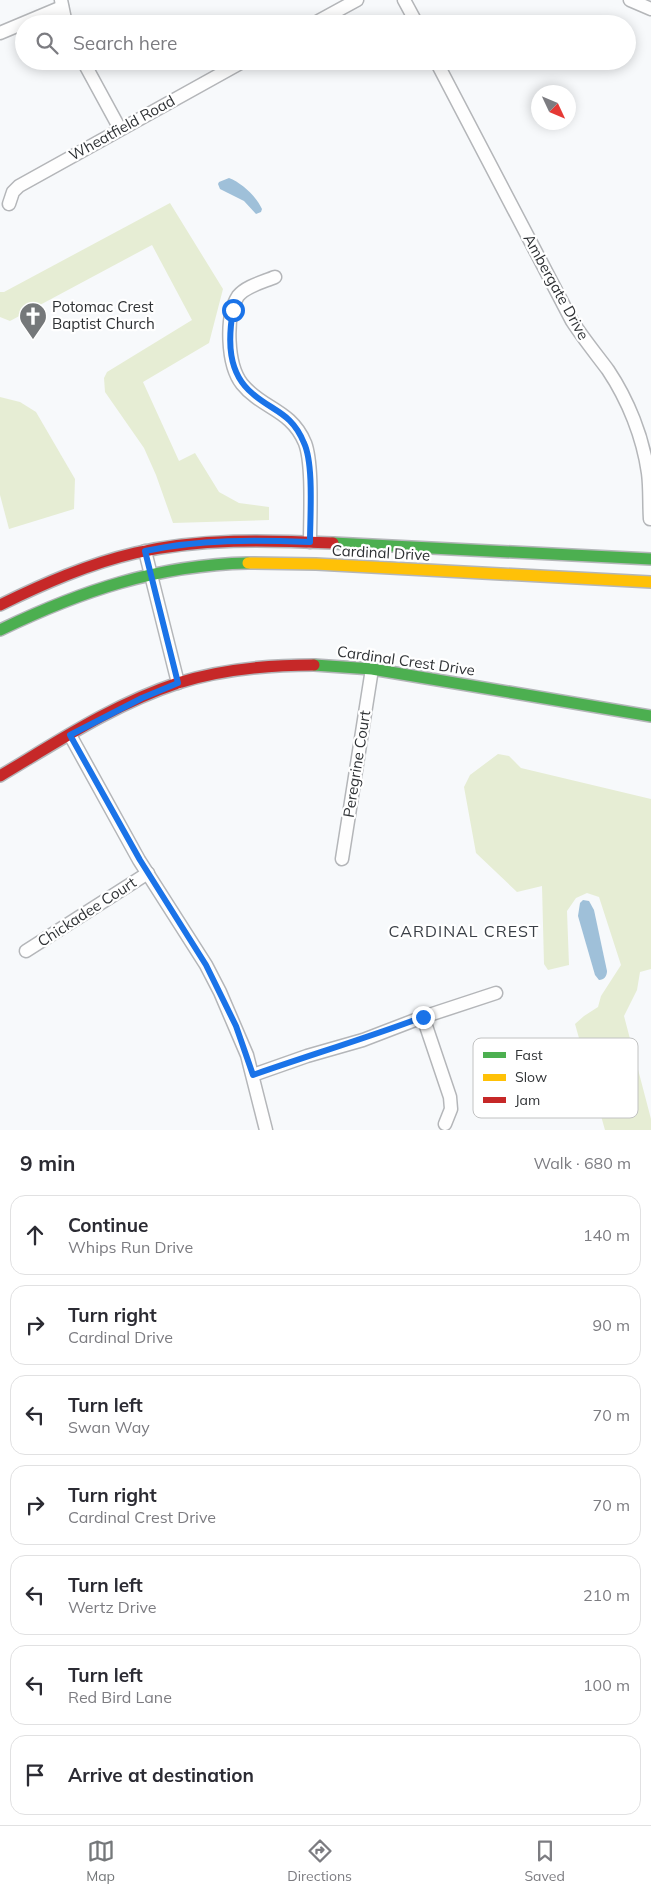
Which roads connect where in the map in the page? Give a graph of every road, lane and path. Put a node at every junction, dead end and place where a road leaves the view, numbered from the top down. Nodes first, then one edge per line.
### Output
1 (357, 0) edge
2 (404, 0) edge
3 (630, 0) edge
4 (62, 3) edge
5 (651, 9) edge
6 (37, 15) edge
7 (330, 15) edge
8 (412, 15) edge
9 (15, 26) edge
10 (0, 33) edge
11 (88, 70) edge
12 (227, 70) edge
13 (441, 70) edge
14 (120, 128) junction
15 (9, 204) dead end
16 (275, 277) dead end
17 (650, 519) edge
18 (310, 542) junction
19 (145, 551) junction
20 (651, 560) edge
21 (151, 574) junction
22 (651, 582) edge
23 (0, 605) edge
24 (0, 630) edge
25 (372, 669) junction
26 (178, 683) junction
27 (651, 716) edge
28 (70, 735) junction
29 (0, 776) edge
30 (342, 859) dead end
31 (148, 873) junction
32 (26, 951) dead end
33 (496, 993) dead end
34 (423, 1017) junction
35 (253, 1075) junction
36 (445, 1124) dead end
37 (266, 1130) edge

1 - 7 street
2 - 8 street
3 - 5 street
4 - 6 street
9 - 10 street
11 - 14 street
12 - 14 street, Wheatfield Road
13 - 17 street, Ambergate Drive
14 - 15 street, Wheatfield Road
16 - 18 street
18 - 19 main road, Cardinal Drive
18 - 20 main road, Cardinal Drive
19 - 21 street
19 - 23 main road, Cardinal Drive
21 - 22 main road, Cardinal Drive
21 - 24 main road, Cardinal Drive
21 - 26 street
25 - 26 main road, Cardinal Crest Drive
25 - 27 main road, Cardinal Crest Drive
25 - 30 street, Peregrine Court
26 - 28 main road, Cardinal Crest Drive
28 - 29 main road, Cardinal Crest Drive
28 - 31 street
31 - 32 street, Chickadee Court
31 - 35 street
33 - 34 street
34 - 35 street
34 - 36 street
35 - 37 street

